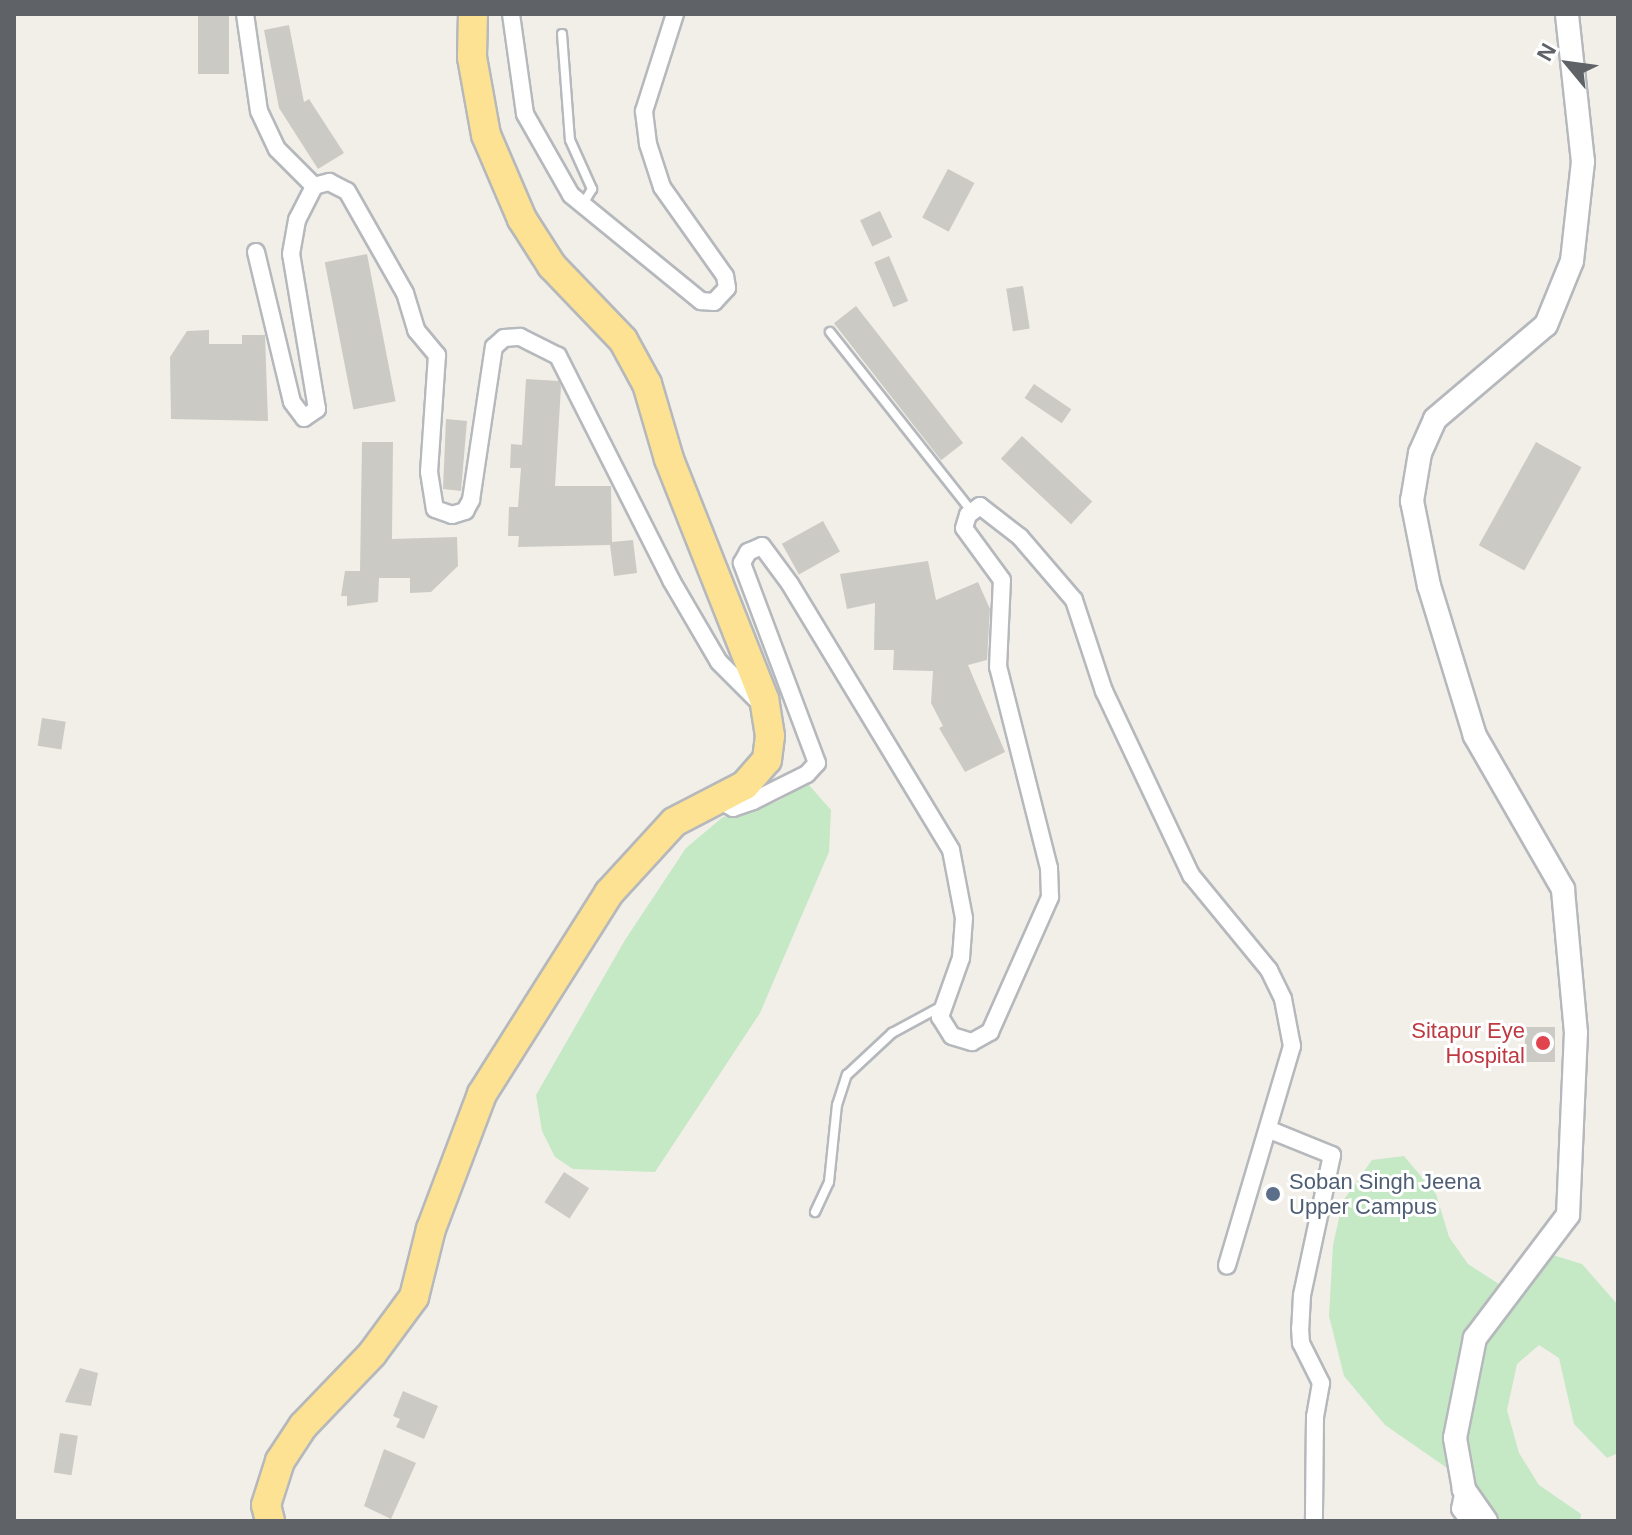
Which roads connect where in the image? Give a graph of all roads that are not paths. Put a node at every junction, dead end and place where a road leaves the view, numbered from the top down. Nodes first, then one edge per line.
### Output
1 (245, 14) edge
2 (473, 14) edge
3 (511, 14) edge
4 (675, 14) edge
5 (1567, 14) edge
6 (562, 34) dead end
7 (314, 186) junction
8 (583, 204) junction
9 (256, 252) dead end
10 (830, 332) dead end
11 (972, 512) junction
12 (766, 710) junction
13 (720, 801) junction
14 (943, 1005) junction
15 (1270, 1130) junction
16 (815, 1212) dead end
17 (1227, 1266) dead end
18 (1464, 1489) junction
19 (270, 1521) edge
20 (1314, 1521) edge
21 (1469, 1521) edge
22 (1486, 1521) edge

1 - 7 street
2 - 12 highway
3 - 8 street
4 - 8 street
5 - 18 main road
6 - 8 lane
7 - 9 street
7 - 12 street
10 - 11 lane
11 - 14 street
11 - 15 street
12 - 13 highway
13 - 14 street
13 - 19 highway
14 - 16 lane
15 - 17 street
15 - 20 street
18 - 21 street
18 - 22 main road

